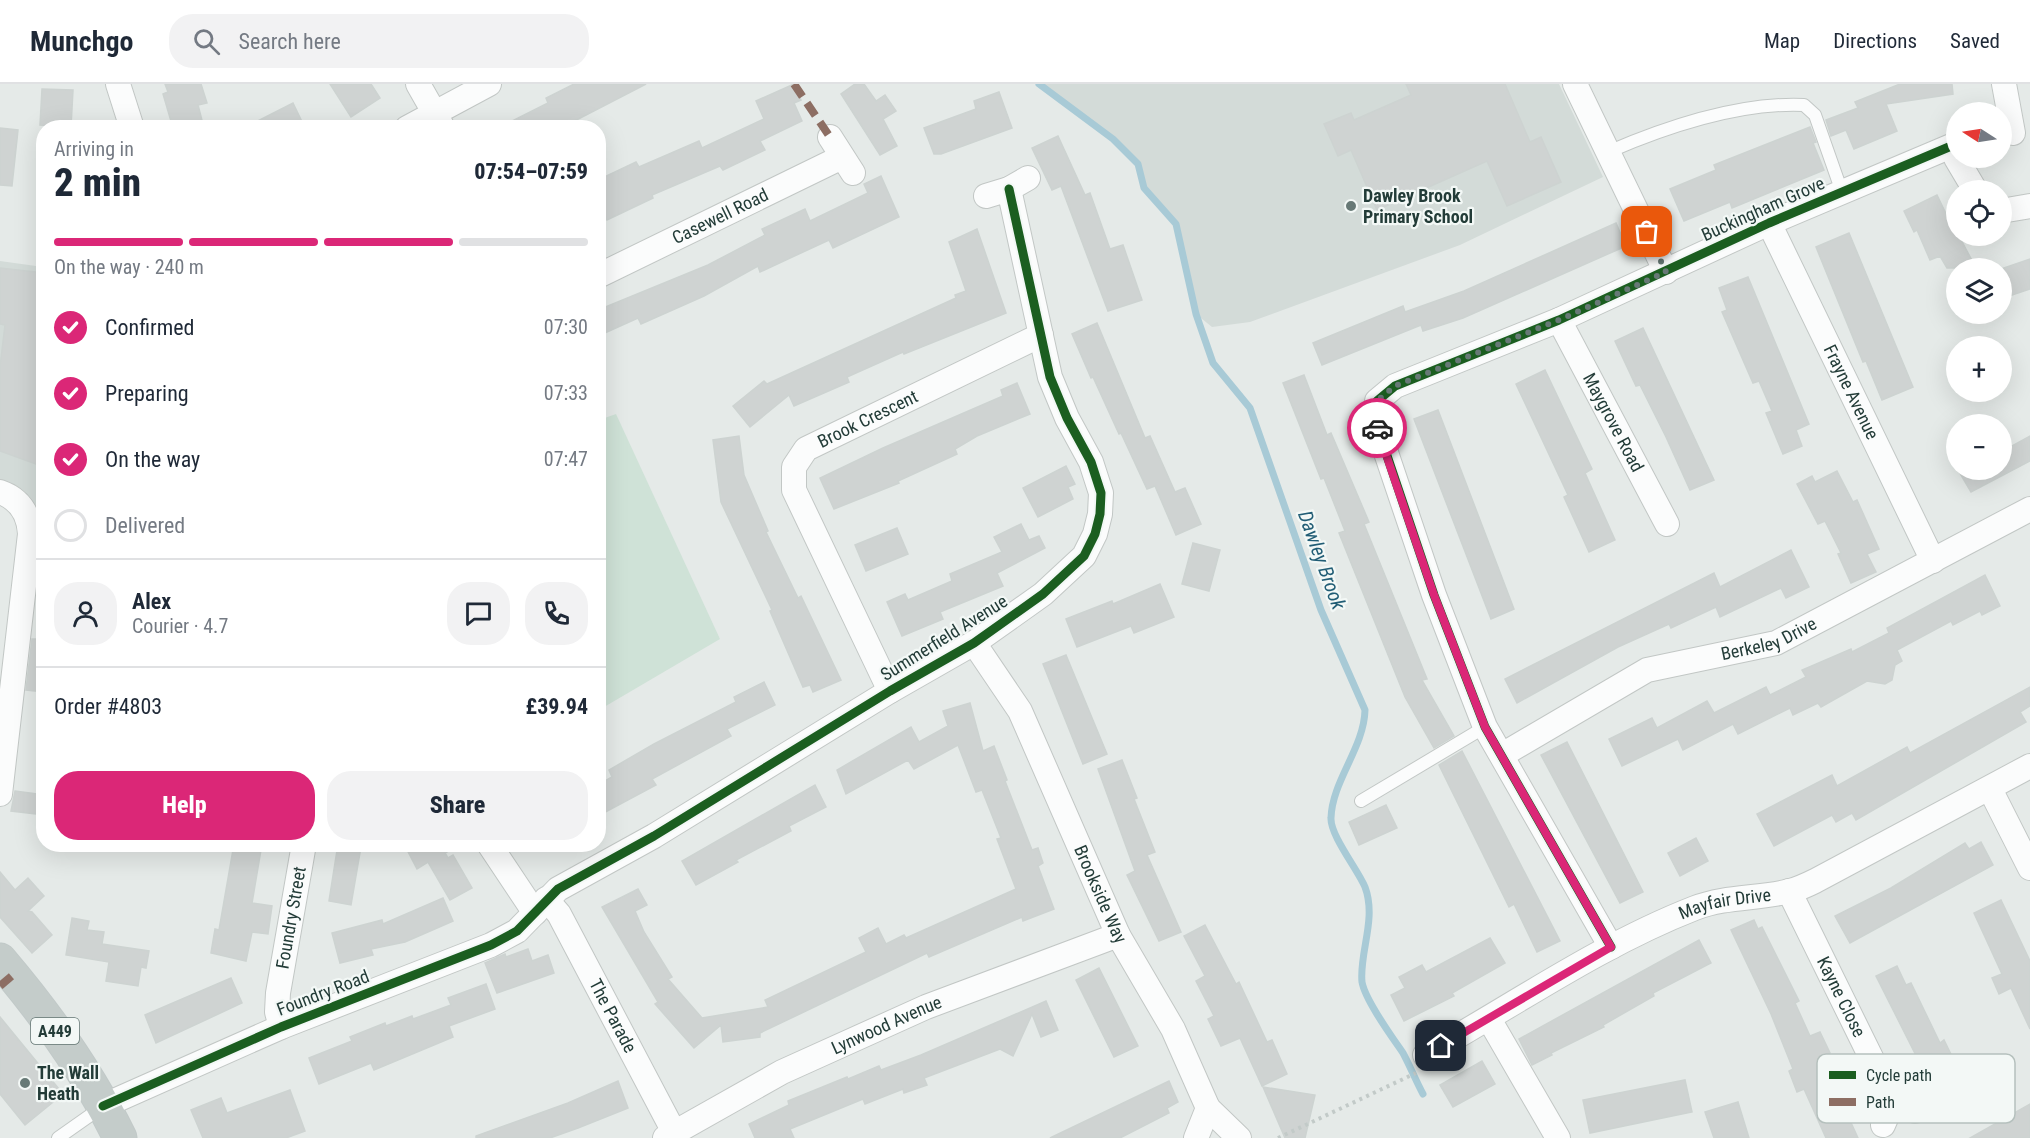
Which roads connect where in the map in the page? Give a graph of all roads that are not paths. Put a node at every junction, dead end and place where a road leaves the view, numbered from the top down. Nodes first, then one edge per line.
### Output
1 (118, 84) edge
2 (418, 84) edge
3 (489, 84) edge
4 (1575, 84) edge
5 (2004, 84) edge
6 (129, 120) edge
7 (439, 120) edge
8 (2015, 134) edge
9 (1608, 152) junction
10 (1946, 154) edge
11 (842, 156) dead end
12 (1842, 192) junction
13 (986, 196) dead end
14 (2030, 206) edge
15 (2012, 209) edge
16 (1769, 223) junction
17 (606, 272) edge
18 (1666, 272) junction
19 (1559, 320) junction
20 (1041, 335) junction
21 (0, 492) edge
22 (2030, 509) edge
23 (1666, 524) dead end
24 (1933, 561) junction
25 (974, 643) junction
26 (890, 691) junction
27 (1485, 727) junction
28 (1502, 755) junction
29 (2030, 766) edge
30 (1990, 789) junction
31 (0, 794) edge
32 (1361, 801) dead end
33 (303, 852) edge
34 (496, 852) edge
35 (2030, 868) edge
36 (1789, 891) junction
37 (541, 906) junction
38 (1118, 935) junction
39 (1611, 947) junction
40 (0, 960) edge
41 (1489, 1019) junction
42 (281, 1027) junction
43 (1876, 1054) edge
44 (1425, 1055) dead end
45 (103, 1106) junction
46 (1208, 1108) junction
47 (1885, 1123) edge
48 (1883, 1125) dead end
49 (670, 1136) edge
50 (58, 1138) edge
51 (120, 1138) edge
52 (1196, 1138) edge
53 (1239, 1138) edge
54 (1558, 1138) edge

1 - 6 street
2 - 7 street
3 - 7 street
4 - 9 street
5 - 8 street
9 - 12 lane
9 - 18 street
10 - 12 street, Buckingham Grove
11 - 17 street, Casewell Road
12 - 16 street, Buckingham Grove
13 - 20 street, Summerfield Avenue
14 - 15 street
16 - 18 street, Buckingham Grove
16 - 24 street, Frayne Avenue
18 - 19 street, Buckingham Grove
19 - 23 street, Maygrove Road
19 - 27 street, Buckingham Grove
20 - 25 street, Summerfield Avenue
20 - 26 street, Brook Crescent
21 - 31 street
22 - 24 street, Berkeley Drive
24 - 28 street, Berkeley Drive
25 - 26 street, Summerfield Avenue
25 - 38 street, Brookside Way
26 - 37 street, Summerfield Avenue
27 - 28 street, Buckingham Grove
27 - 32 lane
28 - 39 street, Buckingham Grove
29 - 30 street, Mayfair Drive
30 - 35 street
30 - 36 street, Mayfair Drive
33 - 42 street, Foundry Street
34 - 37 street
36 - 39 street, Mayfair Drive
36 - 43 street, Kayne Close
37 - 42 street, Foundry Road
37 - 49 street, The Parade
38 - 46 street, Brookside Way
38 - 49 street, Lynwood Avenue
39 - 41 street, Mayfair Drive
40 - 45 highway, A449
41 - 44 street, Mayfair Drive
41 - 54 street
42 - 45 street, Foundry Road
45 - 50 lane
45 - 51 highway, A449
46 - 52 street
46 - 53 street, Brookside Way
47 - 48 street, Kayne Close

